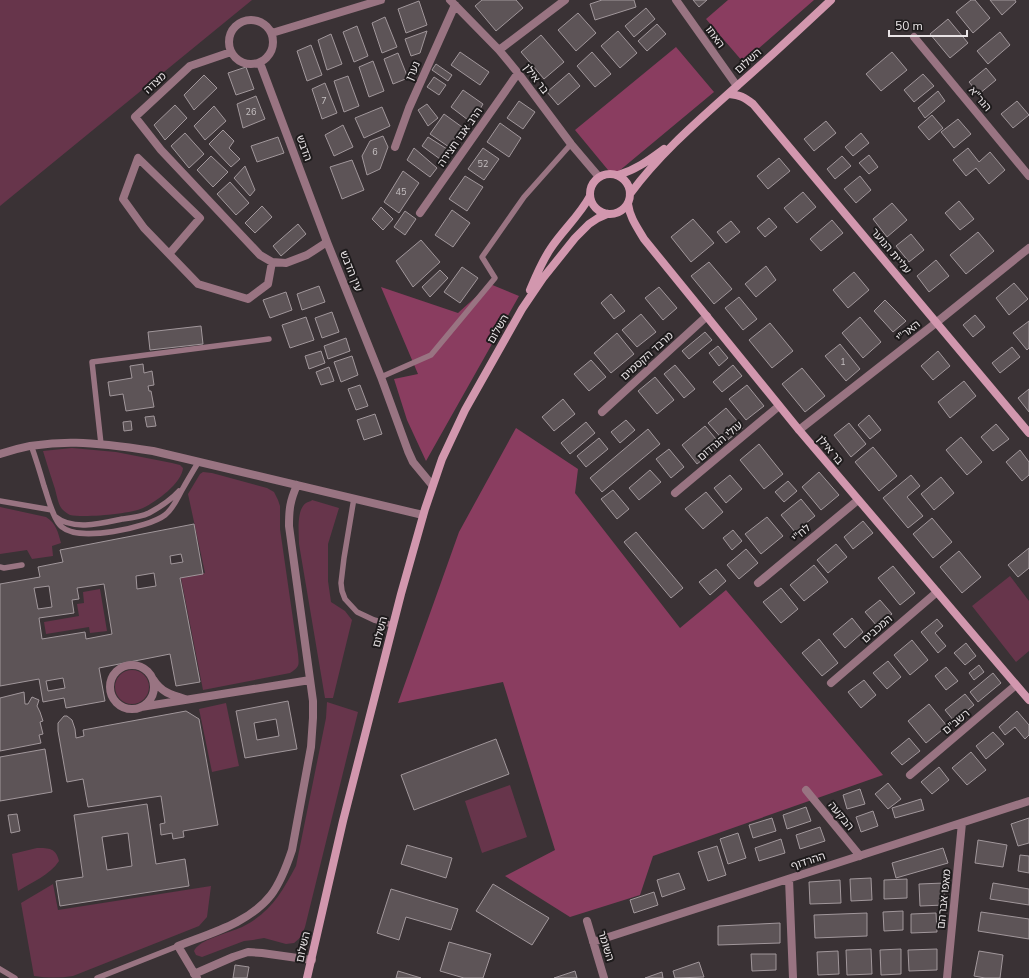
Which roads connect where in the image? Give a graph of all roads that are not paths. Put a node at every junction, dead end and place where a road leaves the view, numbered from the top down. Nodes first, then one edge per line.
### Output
1 (381, 0) edge
2 (565, 0) edge
3 (676, 0) edge
4 (831, 0) edge
5 (453, 2) edge
6 (272, 34) junction
7 (914, 37) dead end
8 (499, 50) junction
9 (231, 52) junction
10 (260, 63) junction
11 (518, 73) junction
12 (737, 86) junction
13 (729, 94) junction
14 (680, 138) junction
15 (571, 144) junction
16 (395, 147) dead end
17 (618, 175) junction
18 (1029, 176) edge
19 (599, 177) junction
20 (630, 194) junction
21 (590, 196) junction
22 (628, 204) junction
23 (420, 213) dead end
24 (607, 214) junction
25 (327, 242) junction
26 (1029, 248) edge
27 (169, 254) junction
28 (272, 262) junction
29 (522, 309) junction
30 (707, 316) junction
31 (937, 322) junction
32 (268, 339) dead end
33 (381, 377) junction
34 (779, 406) junction
35 (602, 412) dead end
36 (799, 430) junction
37 (1029, 433) edge
38 (101, 444) junction
39 (31, 445) junction
40 (0, 454) edge
41 (199, 461) junction
42 (297, 485) junction
43 (432, 485) junction
44 (184, 487) junction
45 (675, 493) dead end
46 (354, 498) junction
47 (858, 500) junction
48 (0, 501) edge
49 (52, 510) junction
50 (423, 515) junction
51 (22, 565) dead end
52 (0, 567) edge
53 (758, 583) dead end
54 (937, 592) junction
55 (393, 625) junction
56 (153, 678) junction
57 (310, 680) junction
58 (831, 683) dead end
59 (1016, 685) junction
60 (187, 700) junction
61 (1029, 700) edge
62 (141, 707) junction
63 (910, 775) dead end
64 (806, 790) dead end
65 (1029, 801) edge
66 (962, 823) junction
67 (860, 856) junction
68 (789, 879) junction
69 (586, 921) dead end
70 (593, 942) junction
71 (178, 946) junction
72 (312, 960) junction
73 (0, 969) edge
74 (195, 976) edge
75 (16, 978) edge
76 (96, 978) edge
77 (307, 978) edge
78 (604, 978) edge
79 (793, 978) edge
80 (947, 978) edge

1 - 6 street
2 - 8 street
3 - 12 street, האחו
4 - 12 street, השלום
5 - 8 street, בר אילן
5 - 16 street, נערן
6 - 9 street
6 - 10 street
7 - 18 street, הגר"א
8 - 11 street, בר אילן
9 - 10 street
9 - 28 street, מצדה
10 - 25 street, הדבש
11 - 15 street, בר אילן
11 - 23 street, הרב אבו חצירה
12 - 13 street, השלום
13 - 14 street, השלום
13 - 31 street, עליית הנוער
14 - 17 street, השלום
14 - 20 street, השלום
15 - 19 street, בר אילן
15 - 33 lane
17 - 19 street
17 - 20 street
19 - 21 street
20 - 22 street
21 - 24 street
21 - 29 street, השלום
22 - 24 street
22 - 30 street, בר אילן
24 - 29 street, השלום
25 - 28 street, עין הדבש
25 - 33 street, עין הדבש
26 - 31 street, האר"י
27 - 27 street
27 - 28 street
29 - 43 street, השלום
30 - 34 street, בר אילן
30 - 35 street, מרבד הקסמים
31 - 36 street, האר"י
31 - 37 street, עליית הנוער
32 - 38 lane
33 - 43 street, עין הדבש
34 - 36 street, בר אילן
34 - 45 street, עולי הגרדום
36 - 47 street, בר אילן
38 - 39 street
38 - 41 street
39 - 40 street
39 - 49 lane
41 - 42 street
41 - 44 lane
42 - 46 street
42 - 57 street
43 - 50 street, השלום
44 - 49 lane
44 - 49 lane
46 - 50 street
46 - 55 lane
47 - 53 street, לח"י
47 - 54 street, בר אילן
48 - 49 lane
50 - 55 street, השלום
51 - 52 lane
54 - 58 street, המכבים
54 - 59 street, בר אילן
55 - 72 street, השלום
56 - 60 street
56 - 62 street
56 - 62 street
57 - 60 street
57 - 71 street
59 - 61 street, בר אילן
59 - 63 street, רשב"ם
60 - 62 street
64 - 67 street, הבקעה
65 - 66 street, ההרדוף
66 - 67 street, ההרדוף
66 - 80 street, מאפו אברהם
67 - 68 street, ההרדוף
68 - 70 street, ההרדוף
68 - 79 street
69 - 70 street, השומר
70 - 78 street, השומר
71 - 74 street
71 - 76 lane
72 - 74 street
72 - 77 street, השלום
73 - 75 lane

